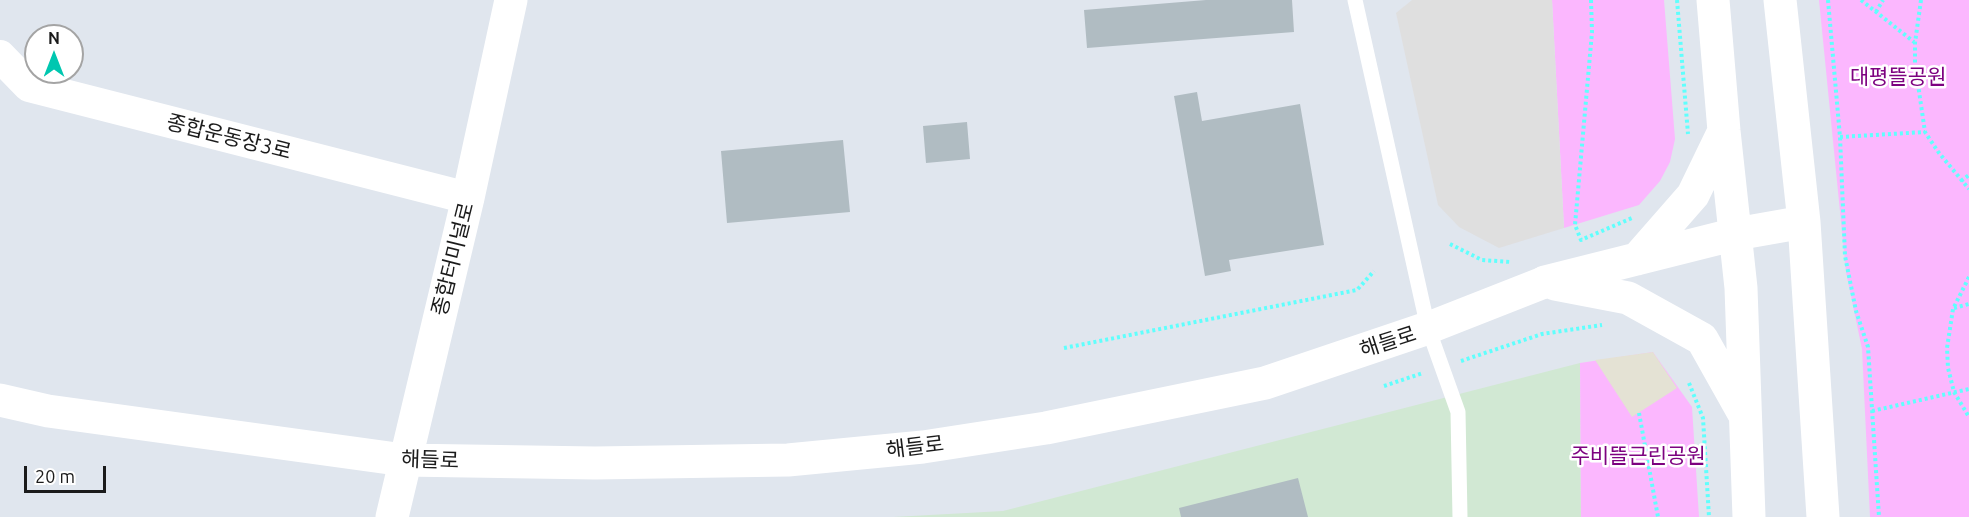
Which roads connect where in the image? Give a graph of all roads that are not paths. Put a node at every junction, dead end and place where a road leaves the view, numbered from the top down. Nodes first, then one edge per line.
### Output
1 (511, 0) edge
2 (1355, 0) edge
3 (1713, 0) edge
4 (1780, 0) edge
5 (0, 56) edge
6 (1724, 131) junction
7 (468, 198) junction
8 (1804, 222) junction
9 (1736, 234) junction
10 (1636, 259) junction
11 (1545, 282) junction
12 (1428, 328) junction
13 (0, 400) edge
14 (1745, 415) junction
15 (404, 460) junction
16 (392, 517) edge
17 (1460, 517) edge
18 (1749, 517) edge
19 (1823, 517) edge

1 - 7 street, 종합터미널로
2 - 12 lane
3 - 6 street
4 - 8 street
5 - 7 street, 종합운동장3로
6 - 9 street
6 - 10 street
7 - 15 street, 종합터미널로
8 - 9 street, 해들로
8 - 19 street
9 - 10 street, 해들로
9 - 14 street
10 - 11 street, 해들로
11 - 12 street, 해들로
11 - 14 street
12 - 15 street, 해들로
12 - 17 lane
13 - 15 street, 해들로
14 - 18 street
15 - 16 street, 종합터미널로

